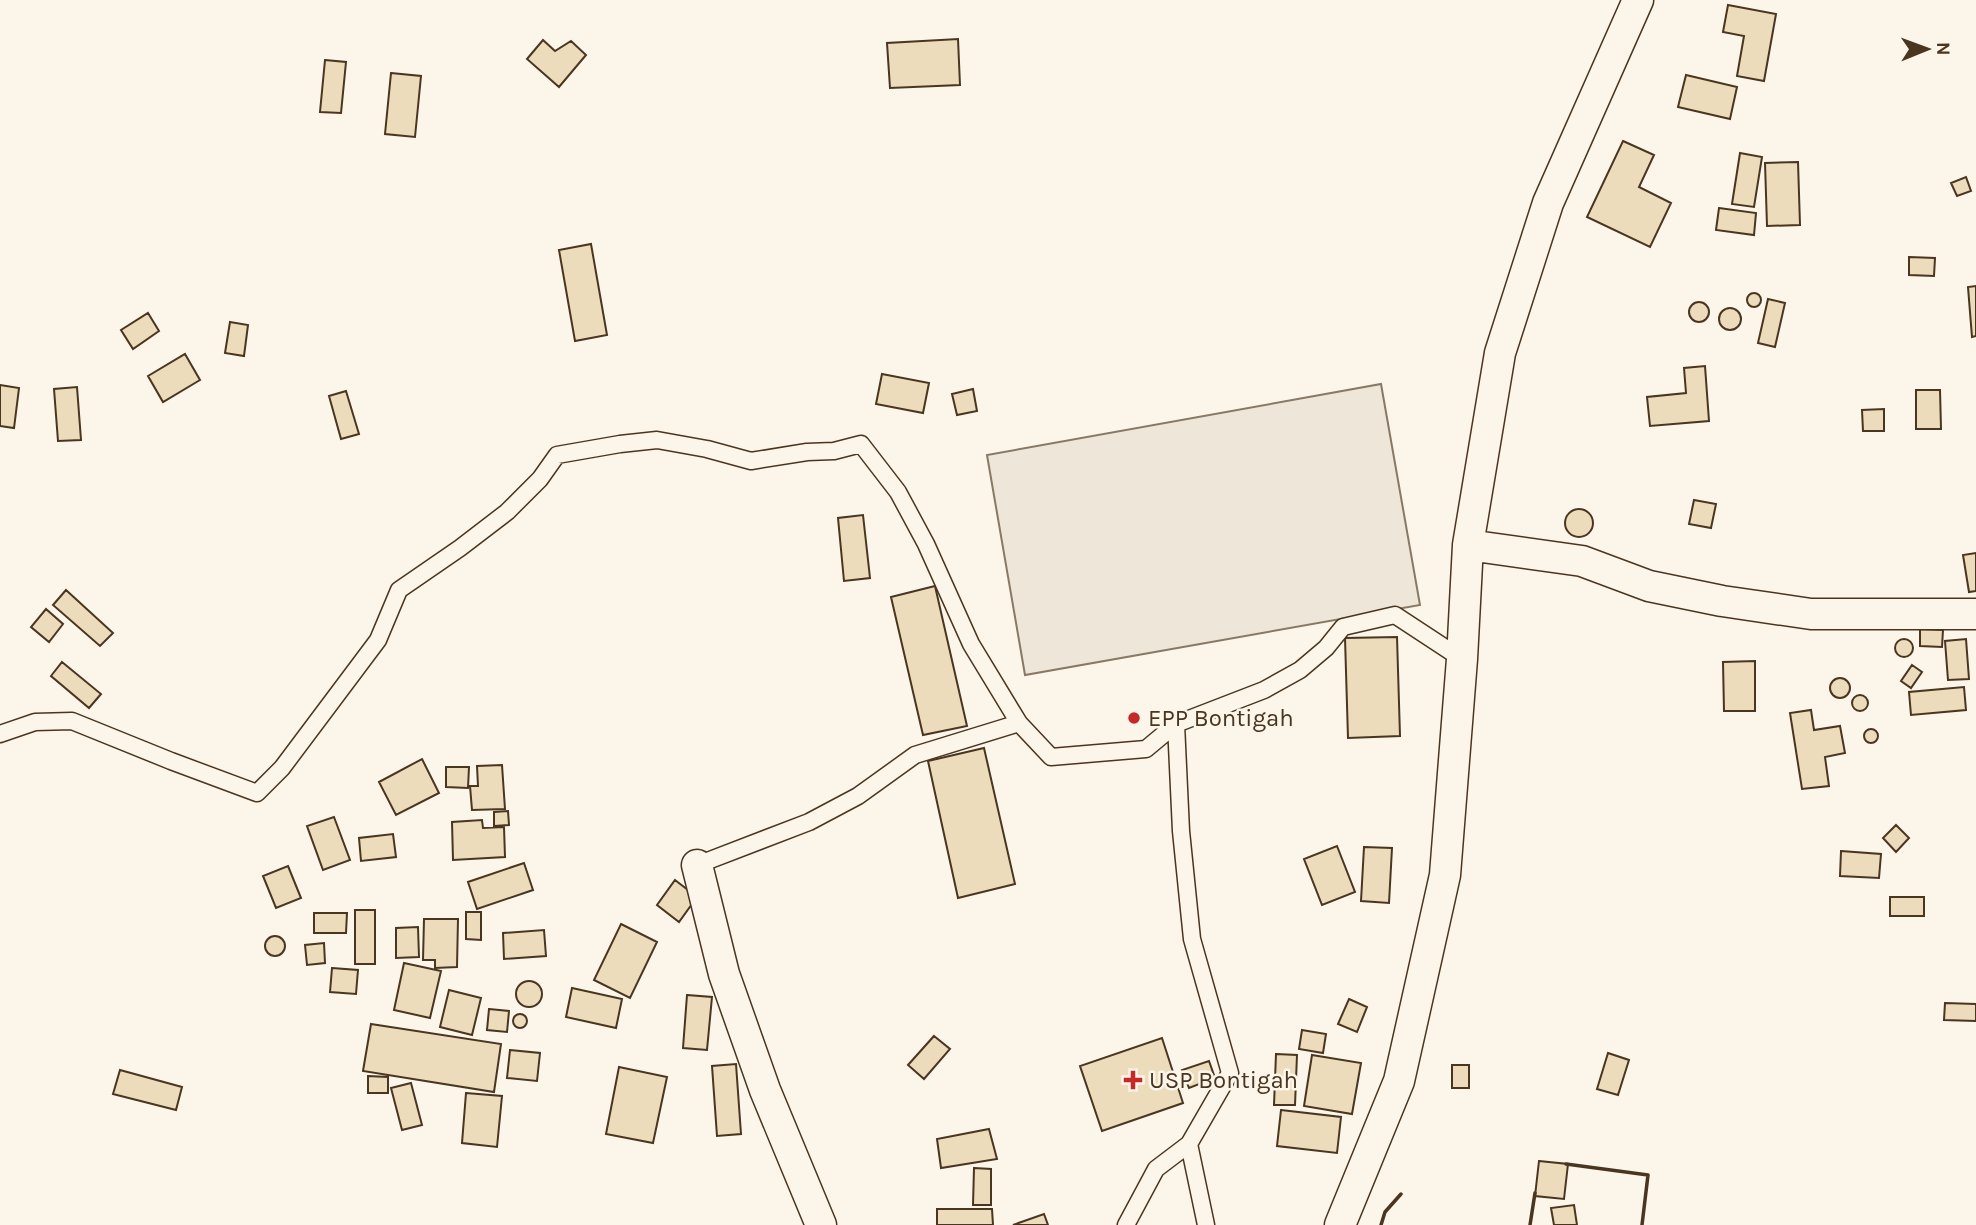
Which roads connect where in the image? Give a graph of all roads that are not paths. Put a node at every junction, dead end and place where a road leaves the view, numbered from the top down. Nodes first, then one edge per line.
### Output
1 (1638, 0) edge
2 (1468, 545) junction
3 (1976, 614) edge
4 (1462, 659) junction
5 (1020, 723) junction
6 (1176, 724) junction
7 (0, 734) edge
8 (697, 865) joint
9 (1189, 1144) junction
10 (821, 1225) edge
11 (1126, 1225) edge
12 (1206, 1225) edge
13 (1340, 1225) edge

1 - 2 street
2 - 3 street
2 - 4 street
4 - 6 lane
4 - 13 street
5 - 6 lane
5 - 7 lane
5 - 8 lane
6 - 9 lane
8 - 10 street
9 - 11 lane
9 - 12 lane

